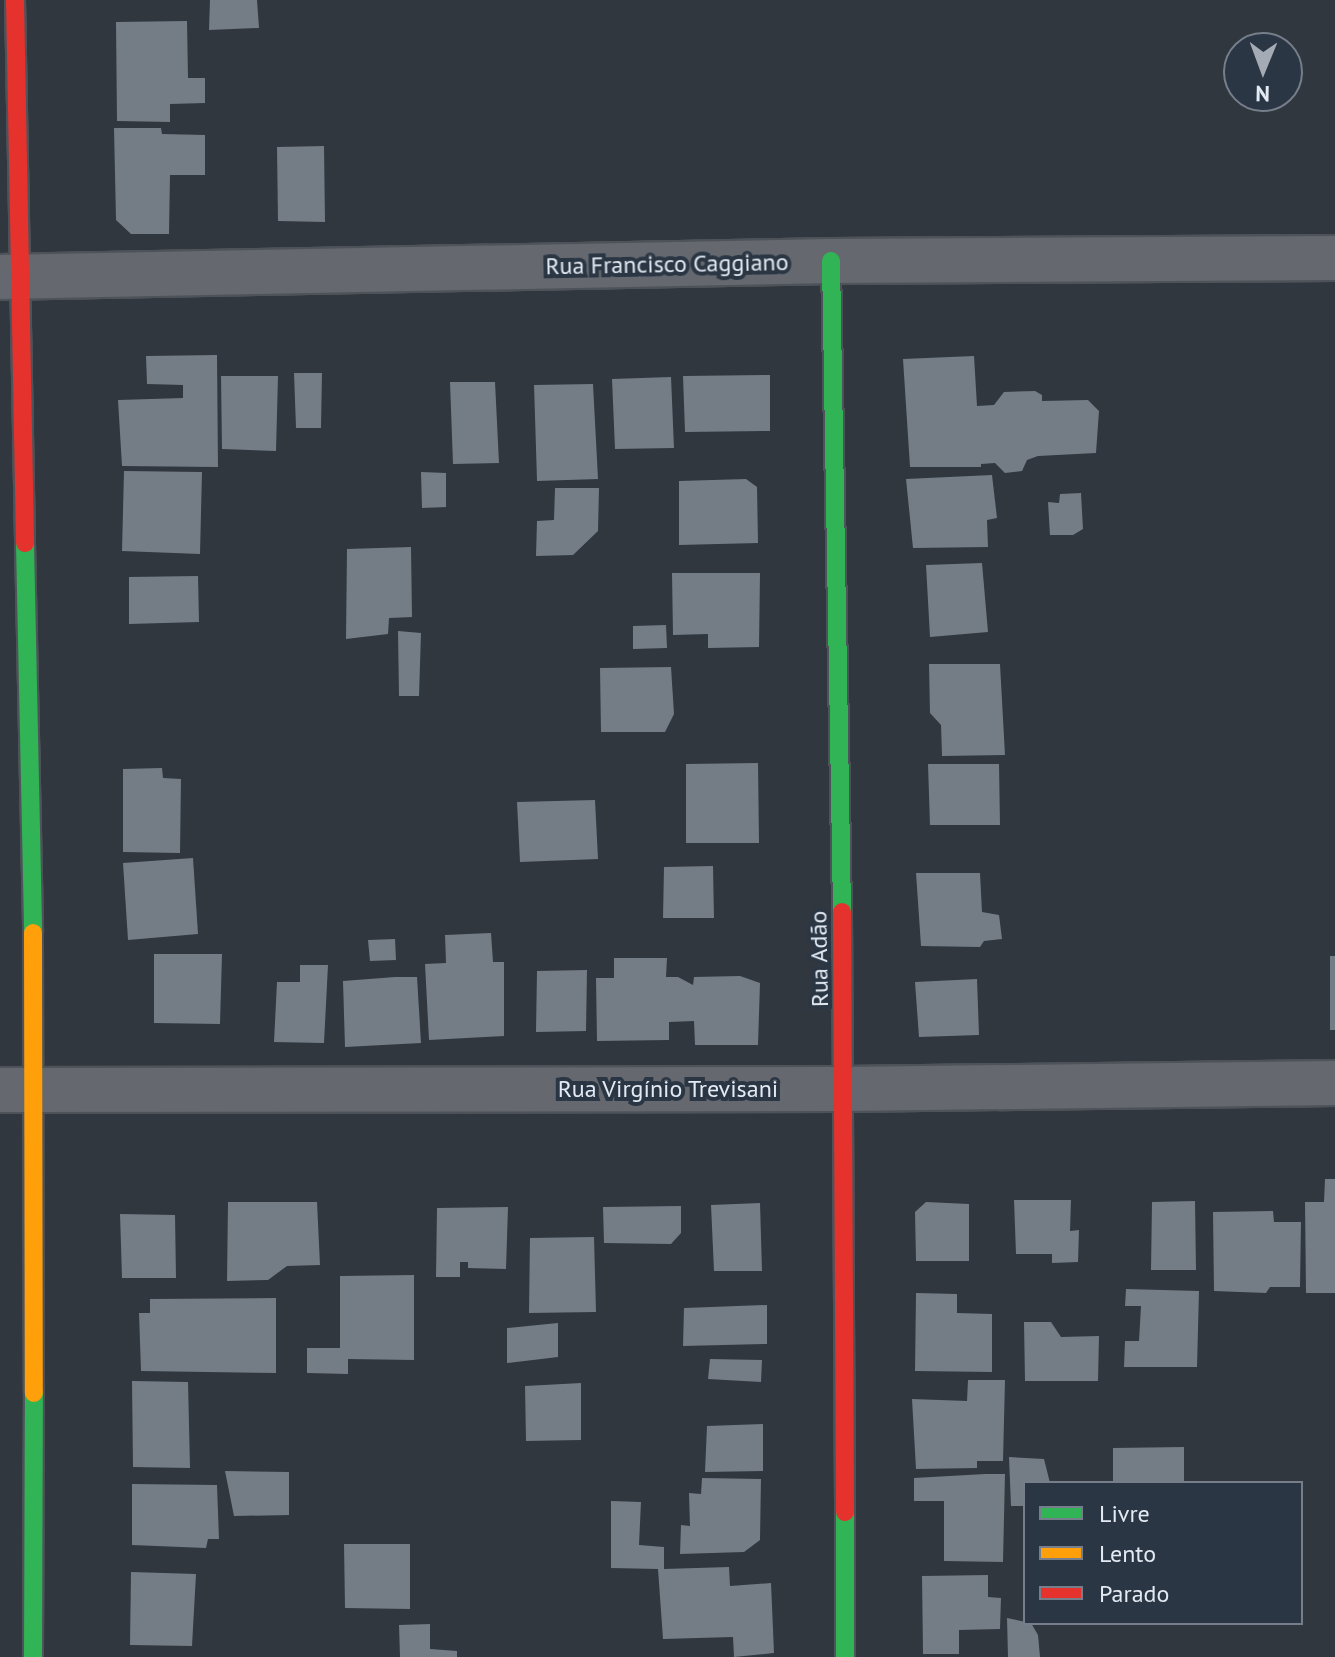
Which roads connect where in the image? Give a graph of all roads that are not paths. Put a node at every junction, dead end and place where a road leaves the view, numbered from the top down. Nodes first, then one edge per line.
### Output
1 (15, 0) edge
2 (1335, 258) edge
3 (831, 261) junction
4 (9, 277) edge
5 (1335, 1083) edge
6 (845, 1089) junction
7 (18, 1090) edge
8 (33, 1657) edge
9 (845, 1657) edge

1 - 4 street
2 - 3 street, Rua Francisco Caggiano
3 - 4 street, Rua Francisco Caggiano
3 - 6 street, Rua Adão
4 - 7 street
5 - 6 street, Rua Virgínio Trevisani
6 - 7 street, Rua Virgínio Trevisani
6 - 9 street, Rua Adão
7 - 8 street

